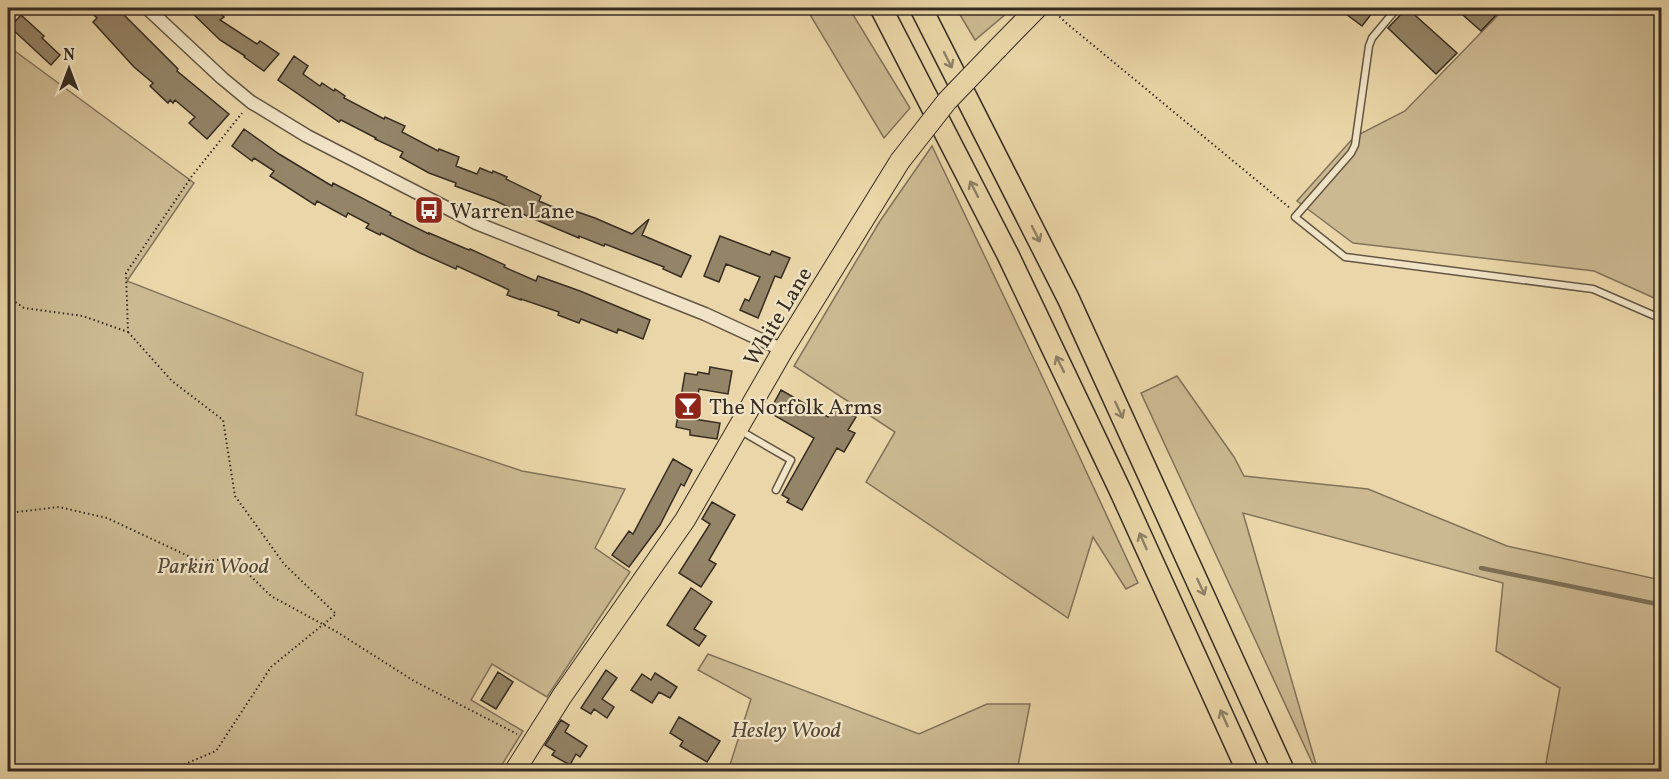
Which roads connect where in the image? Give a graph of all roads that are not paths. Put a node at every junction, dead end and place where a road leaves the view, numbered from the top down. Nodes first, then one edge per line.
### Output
1 (147, 8) edge
2 (881, 8) edge
3 (921, 8) edge
4 (1037, 8) edge
5 (1397, 8) edge
6 (1662, 319) edge
7 (783, 350) junction
8 (737, 429) junction
9 (776, 490) dead end
10 (514, 771) edge
11 (1248, 771) edge
12 (1284, 771) edge

1 - 7 street
11 -> 2 highway
3 -> 12 highway
4 - 7 main road, White Lane, bridge
5 - 6 lane
7 - 8 main road, White Lane
8 - 9 lane
8 - 10 main road, White Lane

